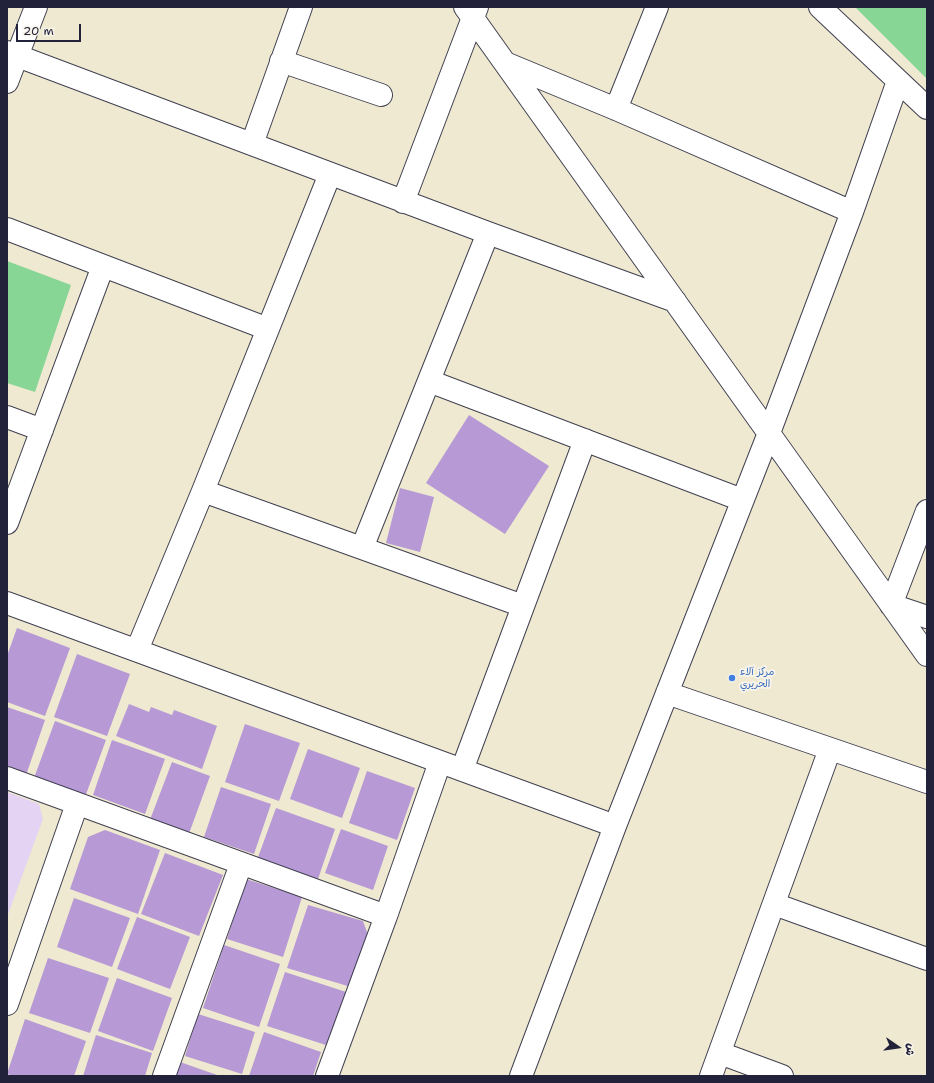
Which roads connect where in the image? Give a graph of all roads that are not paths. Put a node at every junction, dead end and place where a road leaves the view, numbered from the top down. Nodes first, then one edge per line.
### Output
1 (36, 7) edge
2 (300, 7) edge
3 (658, 7) edge
4 (820, 7) edge
5 (472, 10) edge
6 (12, 54) edge
7 (282, 61) junction
8 (506, 64) junction
9 (898, 81) junction
10 (7, 82) edge
11 (381, 95) dead end
12 (616, 108) junction
13 (927, 108) edge
14 (252, 144) junction
15 (330, 174) junction
16 (403, 202) junction
17 (852, 212) junction
18 (7, 229) edge
19 (488, 234) junction
20 (103, 266) junction
21 (675, 301) junction
22 (268, 329) junction
23 (429, 381) junction
24 (7, 417) edge
25 (42, 430) junction
26 (769, 433) junction
27 (585, 440) junction
28 (203, 491) junction
29 (742, 500) junction
30 (927, 511) edge
31 (7, 523) edge
32 (362, 548) junction
33 (7, 603) edge
34 (891, 604) junction
35 (523, 606) junction
36 (927, 617) edge
37 (136, 650) junction
38 (927, 655) edge
39 (667, 693) junction
40 (830, 749) junction
41 (440, 762) junction
42 (462, 770) junction
43 (7, 778) edge
44 (927, 782) edge
45 (77, 804) junction
46 (615, 826) junction
47 (241, 864) junction
48 (774, 904) junction
49 (386, 916) junction
50 (927, 959) edge
51 (7, 1004) edge
52 (720, 1053) junction
53 (164, 1076) edge
54 (327, 1076) edge
55 (521, 1076) edge
56 (711, 1076) edge
57 (782, 1076) edge

1 - 6 street
2 - 7 street
3 - 12 street
4 - 9 street
5 - 8 street
5 - 16 street
6 - 10 street
6 - 14 street
7 - 11 street
7 - 14 street
8 - 12 street
8 - 21 street
9 - 13 street
9 - 17 street
12 - 17 street
14 - 15 street
15 - 16 street
15 - 22 street
16 - 19 street
17 - 26 street
18 - 20 street
19 - 21 street
19 - 23 street
20 - 22 street
20 - 25 street
21 - 26 street
22 - 28 street
23 - 27 street
23 - 32 street
24 - 25 street
25 - 31 street
26 - 29 street
26 - 34 street
27 - 29 street
27 - 35 street
28 - 32 street
28 - 37 street
29 - 39 street
30 - 34 street
32 - 35 street
33 - 37 street
34 - 36 street
34 - 38 street
35 - 42 street
37 - 41 street
39 - 40 street
39 - 46 street
40 - 44 street
40 - 48 street
41 - 42 street
41 - 49 street
42 - 46 street
43 - 45 street
45 - 47 street
45 - 51 street
46 - 55 street
47 - 49 street
47 - 53 street
48 - 50 street
48 - 52 street
49 - 54 street
52 - 56 street
52 - 57 street

